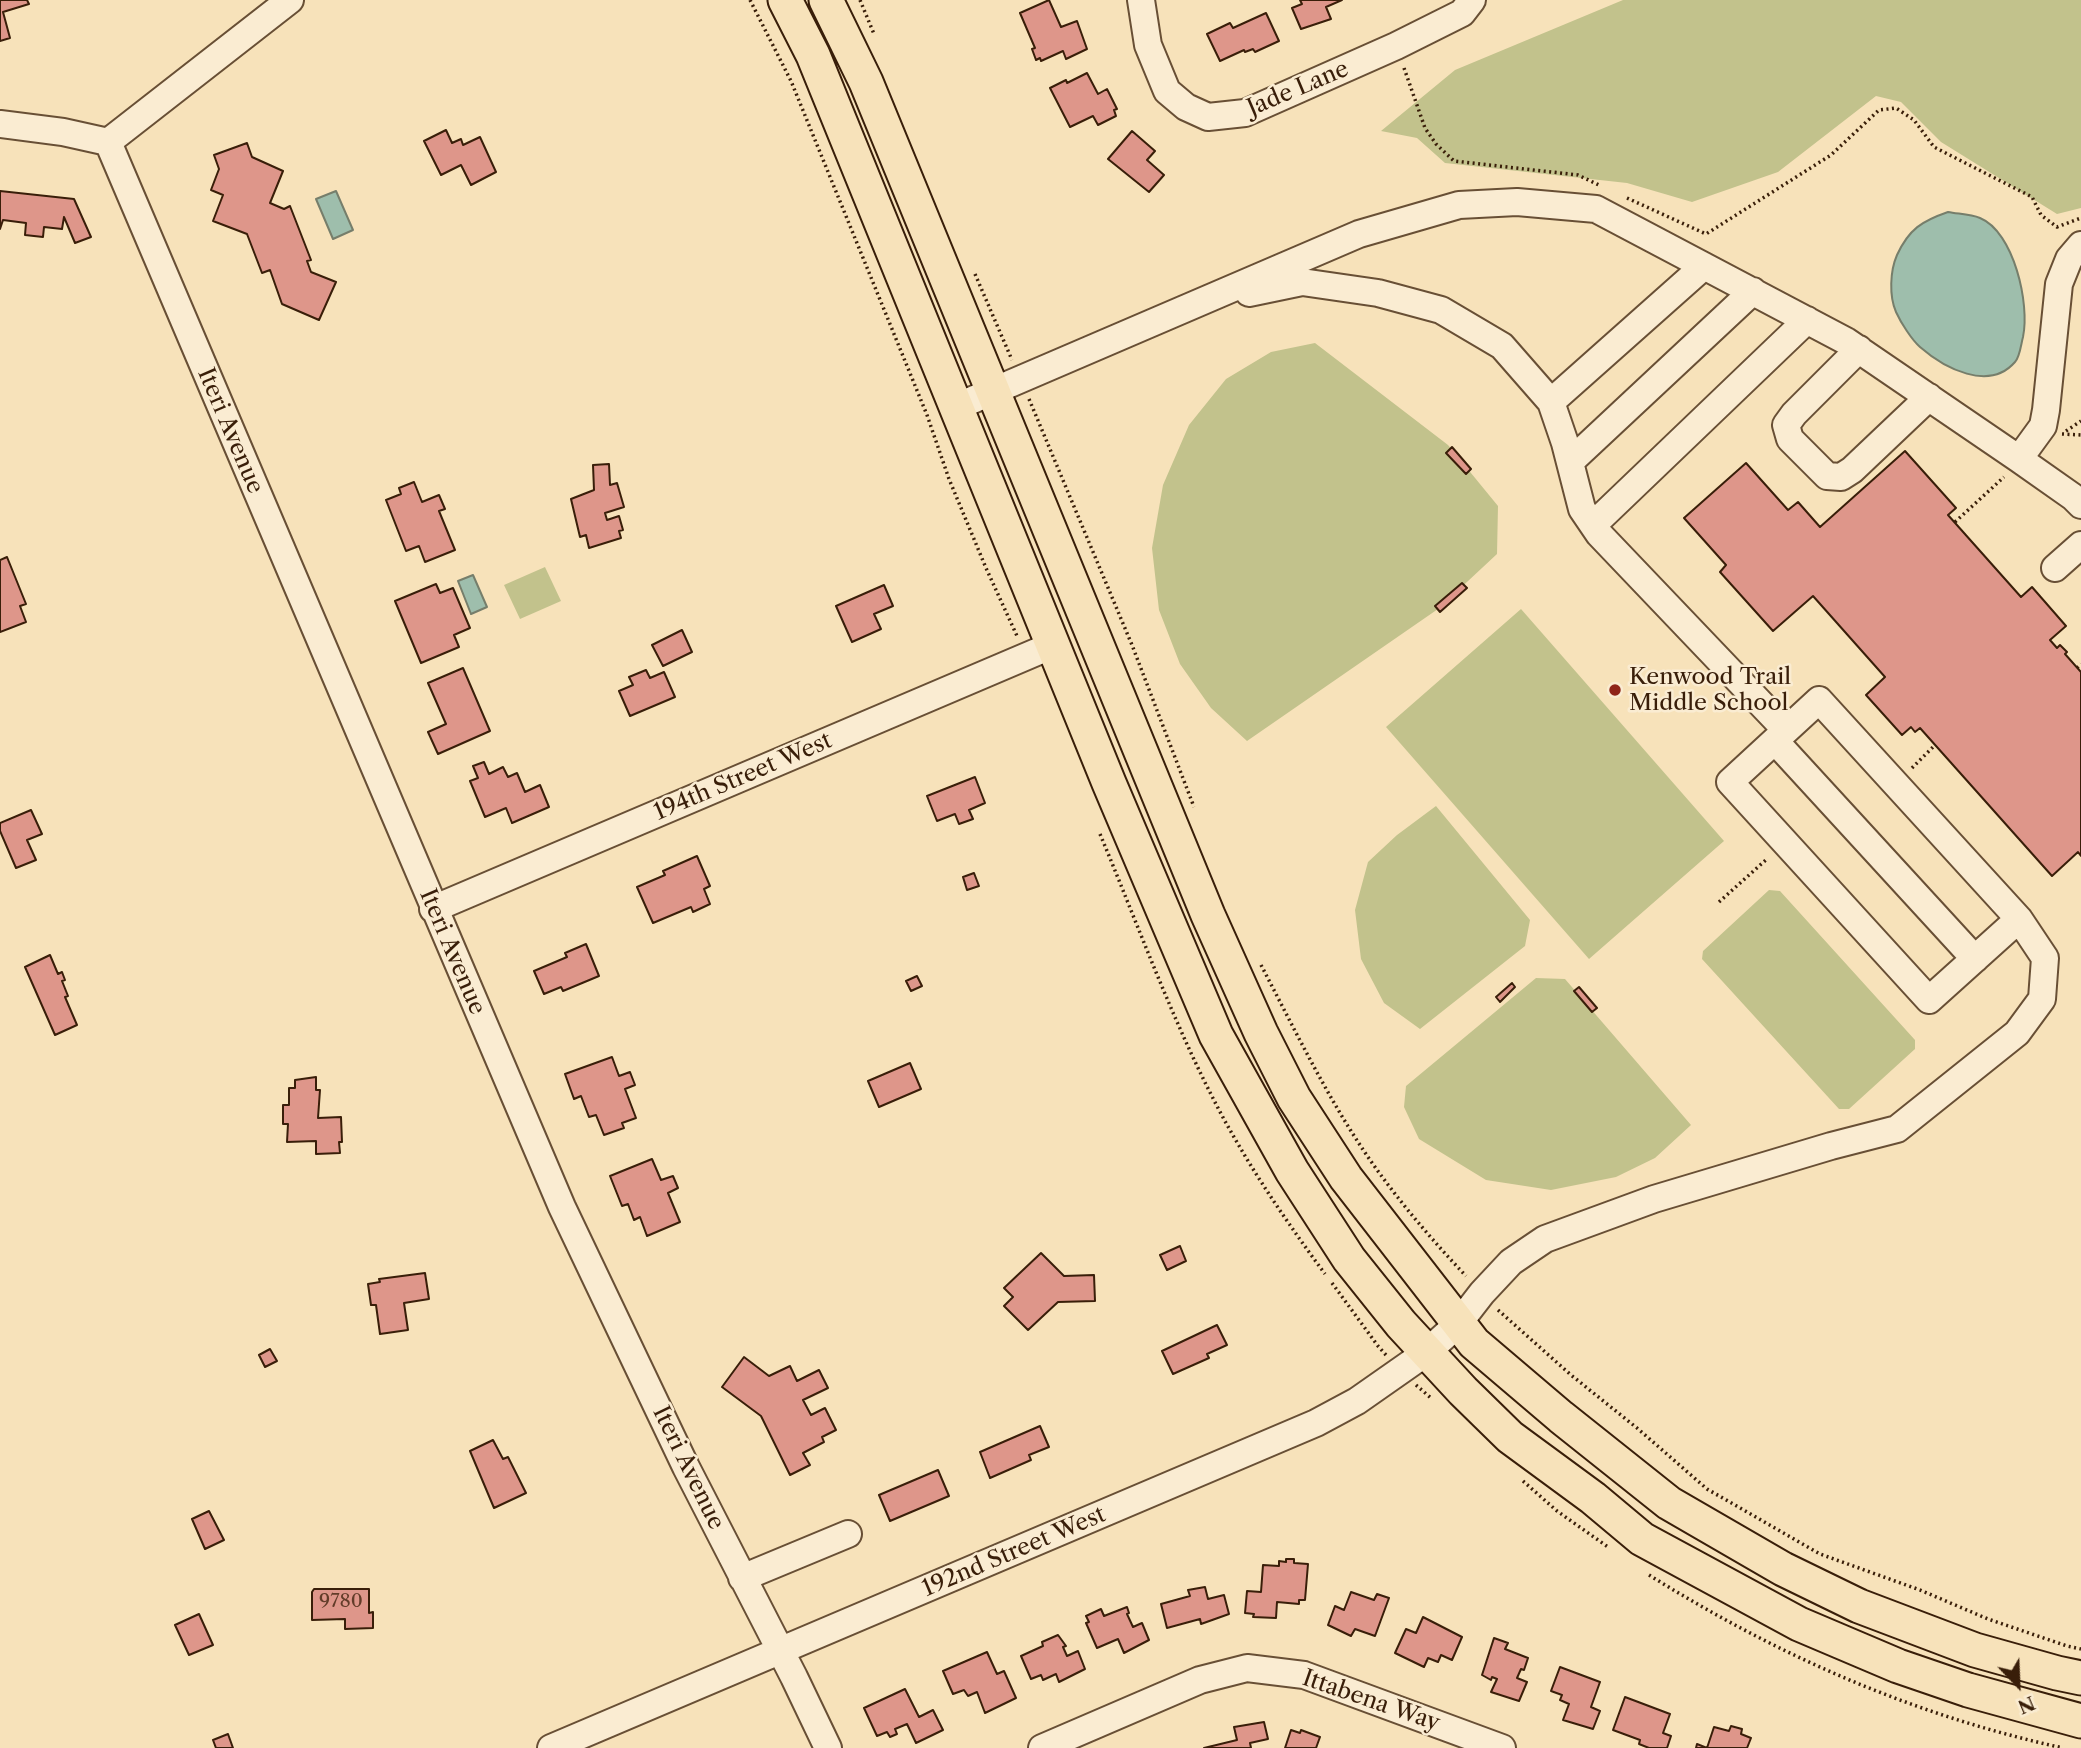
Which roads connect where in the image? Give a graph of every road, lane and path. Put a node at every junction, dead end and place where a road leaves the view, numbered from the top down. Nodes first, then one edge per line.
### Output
1 (290, 0) edge
2 (785, 0) edge
3 (826, 0) edge
4 (860, 0) edge
5 (1141, 0) edge
6 (1472, 0) edge
7 (875, 37) dead end
8 (1396, 46) junction
9 (0, 124) edge
10 (108, 142) junction
11 (1602, 186) dead end
12 (1625, 197) dead end
13 (2081, 218) edge
14 (2081, 245) edge
15 (971, 264) dead end
16 (1703, 266) junction
17 (1753, 291) junction
18 (1194, 304) junction
19 (1807, 320) junction
20 (1859, 349) junction
21 (1007, 385) junction
22 (1929, 397) junction
23 (1551, 402) junction
24 (956, 407) junction
25 (2081, 422) edge
26 (2061, 434) dead end
27 (1570, 461) junction
28 (2023, 461) junction
29 (2081, 505) edge
30 (1955, 522) dead end
31 (1593, 525) junction
32 (2081, 545) edge
33 (2055, 568) dead end
34 (1053, 645) junction
35 (1781, 736) junction
36 (1935, 745) dead end
37 (1895, 784) junction
38 (1198, 816) dead end
39 (1785, 842) junction
40 (1718, 902) dead end
41 (433, 909) junction
42 (2019, 919) junction
43 (1975, 959) junction
44 (1260, 962) dead end
45 (1482, 1293) junction
46 (1458, 1324) junction
47 (1426, 1352) junction
48 (848, 1534) dead end
49 (742, 1578) junction
50 (2081, 1649) edge
51 (780, 1651) junction
52 (2081, 1678) edge
53 (2081, 1721) edge
54 (551, 1748) edge
55 (828, 1748) edge
56 (1042, 1748) edge
57 (1503, 1748) edge

1 - 10 street
2 - 24 main road
3 - 21 main road
4 - 7 path
5 - 8 street, Jade Lane
6 - 8 street, Jade Lane
8 - 11 path
9 - 10 street
10 - 41 street, Iteri Avenue
12 - 13 path
14 - 28 street
15 - 21 path
16 - 17 street
16 - 18 street
16 - 23 street
17 - 19 street
17 - 27 street
18 - 21 street
18 - 23 street
19 - 20 street
19 - 31 street
20 - 22 street
20 - 22 street
21 - 24 street
21 - 38 path
21 - 46 main road
22 - 28 street
23 - 27 street
24 - 34 main road
25 - 26 path
27 - 31 street
28 - 29 street
28 - 30 path
31 - 35 street
32 - 33 street
34 - 41 street, 194th Street West
34 - 47 main road
35 - 37 street, 192nd Street West
35 - 39 street
35 - 43 street
36 - 37 path
37 - 42 street, 192nd Street West
39 - 40 path
39 - 43 street
41 - 49 street, Iteri Avenue
42 - 43 street
42 - 45 street, 192nd Street West
44 - 45 path
45 - 46 street, 192nd Street West
45 - 50 path
46 - 47 street, 192nd Street West
46 - 52 main road
47 - 51 street, 192nd Street West
47 - 53 main road
48 - 49 street
49 - 51 street, Iteri Avenue
51 - 54 street, 192nd Street West
51 - 55 street, Iteri Avenue
56 - 57 street, Ittabena Way

